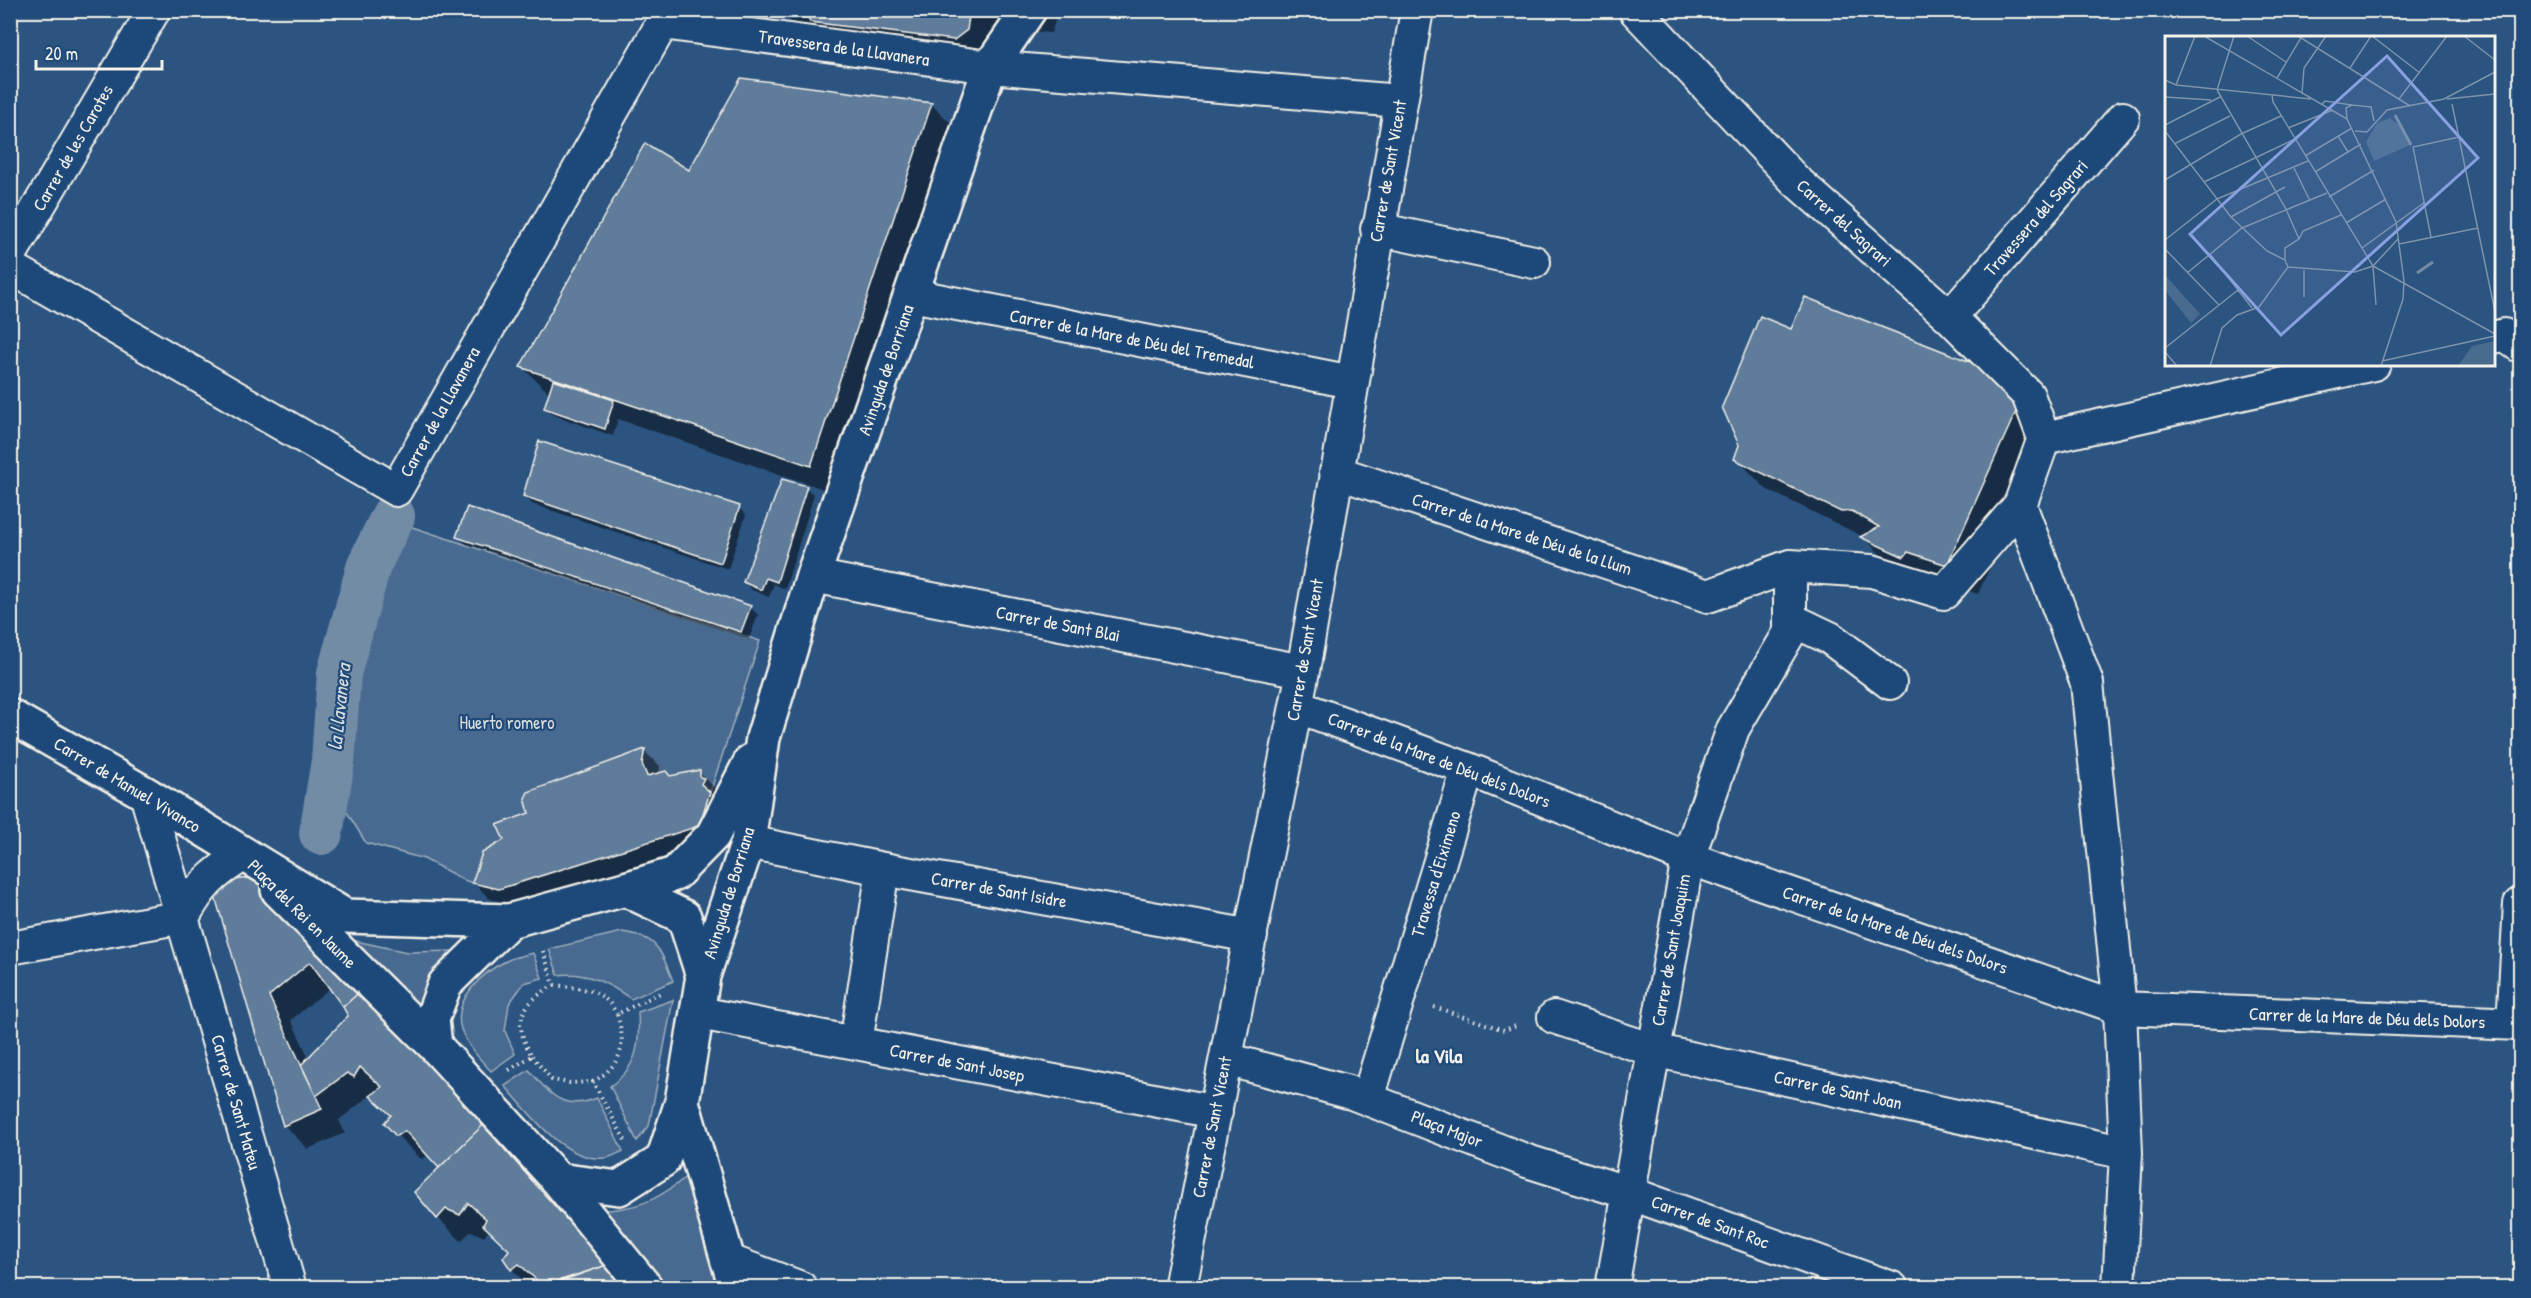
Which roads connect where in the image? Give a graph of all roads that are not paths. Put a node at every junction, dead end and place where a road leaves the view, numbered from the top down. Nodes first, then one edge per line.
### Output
1 (154, 10) edge
2 (1029, 10) edge
3 (1417, 10) edge
4 (1635, 10) edge
5 (666, 17) edge
6 (990, 68) junction
7 (1400, 101) junction
8 (2122, 118) dead end
9 (1377, 229) junction
10 (10, 255) edge
11 (1534, 262) dead end
12 (10, 267) edge
13 (912, 295) junction
14 (1950, 317) junction
15 (2495, 338) edge
16 (2520, 346) edge
17 (2365, 366) edge
18 (1352, 382) junction
19 (2044, 438) junction
20 (1336, 472) junction
21 (2020, 505) junction
22 (1790, 566) junction
23 (813, 576) junction
24 (1790, 625) junction
25 (1303, 671) junction
26 (1890, 682) dead end
27 (1296, 706) junction
28 (10, 716) edge
29 (763, 738) junction
30 (1468, 769) junction
31 (146, 794) junction
32 (748, 842) junction
33 (243, 855) junction
34 (1688, 858) junction
35 (883, 869) junction
36 (625, 889) junction
37 (2520, 904) edge
38 (183, 917) junction
39 (509, 921) junction
40 (1251, 936) junction
41 (10, 948) edge
42 (703, 976) junction
43 (2120, 1008) junction
44 (699, 1013) junction
45 (1554, 1017) dead end
46 (2517, 1023) edge
47 (856, 1043) junction
48 (435, 1046) junction
49 (1653, 1050) junction
50 (1226, 1059) junction
51 (1368, 1098) junction
52 (682, 1102) junction
53 (1216, 1112) junction
54 (2126, 1153) junction
55 (1527, 1161) joint
56 (558, 1180) junction
57 (1629, 1193) junction
58 (732, 1274) edge
59 (290, 1287) edge
60 (646, 1287) edge
61 (801, 1287) edge
62 (1180, 1287) edge
63 (1612, 1287) edge
64 (1892, 1287) edge
65 (2119, 1287) edge

1 - 10 street, Carrer de les Carotes
2 - 6 street, Avinguda de Borriana
3 - 7 street, Carrer de Sant Vicent
4 - 14 street, Carrer del Sagrari
5 - 6 street, Travessera de la Llavanera
5 - 12 street, Carrer de la Llavanera
6 - 7 street, Travessera de la Llavanera
6 - 13 street, Avinguda de Borriana
7 - 9 street, Carrer de Sant Vicent
8 - 14 street, Travessera del Sagrari
9 - 11 street
9 - 18 street, Carrer de Sant Vicent
13 - 18 street, Carrer de la Mare de Déu del Tremedal
13 - 23 street, Avinguda de Borriana
14 - 19 street, Carrer del Sagrari
15 - 16 street
17 - 19 street
18 - 20 street, Carrer de Sant Vicent
19 - 21 street
20 - 22 street, Carrer de la Mare de Déu de la Llum
20 - 25 street, Carrer de Sant Vicent
21 - 22 street
21 - 43 street
22 - 24 street
23 - 25 street, Carrer de Sant Blai
23 - 29 street, Avinguda de Borriana
24 - 26 street
24 - 34 street, Carrer de Sant Joaquim
25 - 27 street, Carrer de Sant Vicent
27 - 30 street, Carrer de la Mare de Déu dels Dolors
27 - 40 street, Carrer de Sant Vicent
28 - 31 street, Carrer de Manuel Vivanco
29 - 32 street, Avinguda de Borriana
29 - 36 street, Avinguda de Borriana
30 - 34 street, Carrer de la Mare de Déu dels Dolors
30 - 51 street, Travessa d'Eiximeno
31 - 33 street, Carrer de Manuel Vivanco
31 - 38 street, Carrer de Sant Mateu
32 - 35 street, Carrer de Sant Isidre
32 - 42 street, Avinguda de Borriana
33 - 38 street
33 - 39 street, Plaça del Rei en Jaume
33 - 48 street, Plaça del Rei en Jaume
34 - 43 street, Carrer de la Mare de Déu dels Dolors
34 - 49 street, Carrer de Sant Joaquim
35 - 40 street, Carrer de Sant Isidre
35 - 47 street
36 - 39 street, Plaça del Rei en Jaume
36 - 42 street
37 - 46 street
38 - 41 street
38 - 59 street, Carrer de Sant Mateu
39 - 48 street, Plaça del Rei en Jaume
40 - 50 street, Carrer de Sant Vicent
42 - 44 street
43 - 46 street, Carrer de la Mare de Déu dels Dolors
43 - 54 street
44 - 47 street, Carrer de Sant Josep
44 - 52 street
45 - 49 street, Carrer de Sant Joan
47 - 53 street, Carrer de Sant Josep
48 - 56 street, Plaça del Rei en Jaume
49 - 54 street, Carrer de Sant Joan
49 - 57 street, Carrer de Sant Joaquim
50 - 51 street, Plaça Major
50 - 53 street, Carrer de Sant Vicent
51 - 55 street, Plaça Major
52 - 56 street
52 - 58 street
53 - 62 street, Carrer de Sant Vicent
54 - 65 street
55 - 57 street, Carrer de Sant Roc
56 - 60 street, Plaça del Rei en Jaume
57 - 63 street, Carrer de Sant Joaquim
57 - 64 street, Carrer de Sant Roc
58 - 61 street

